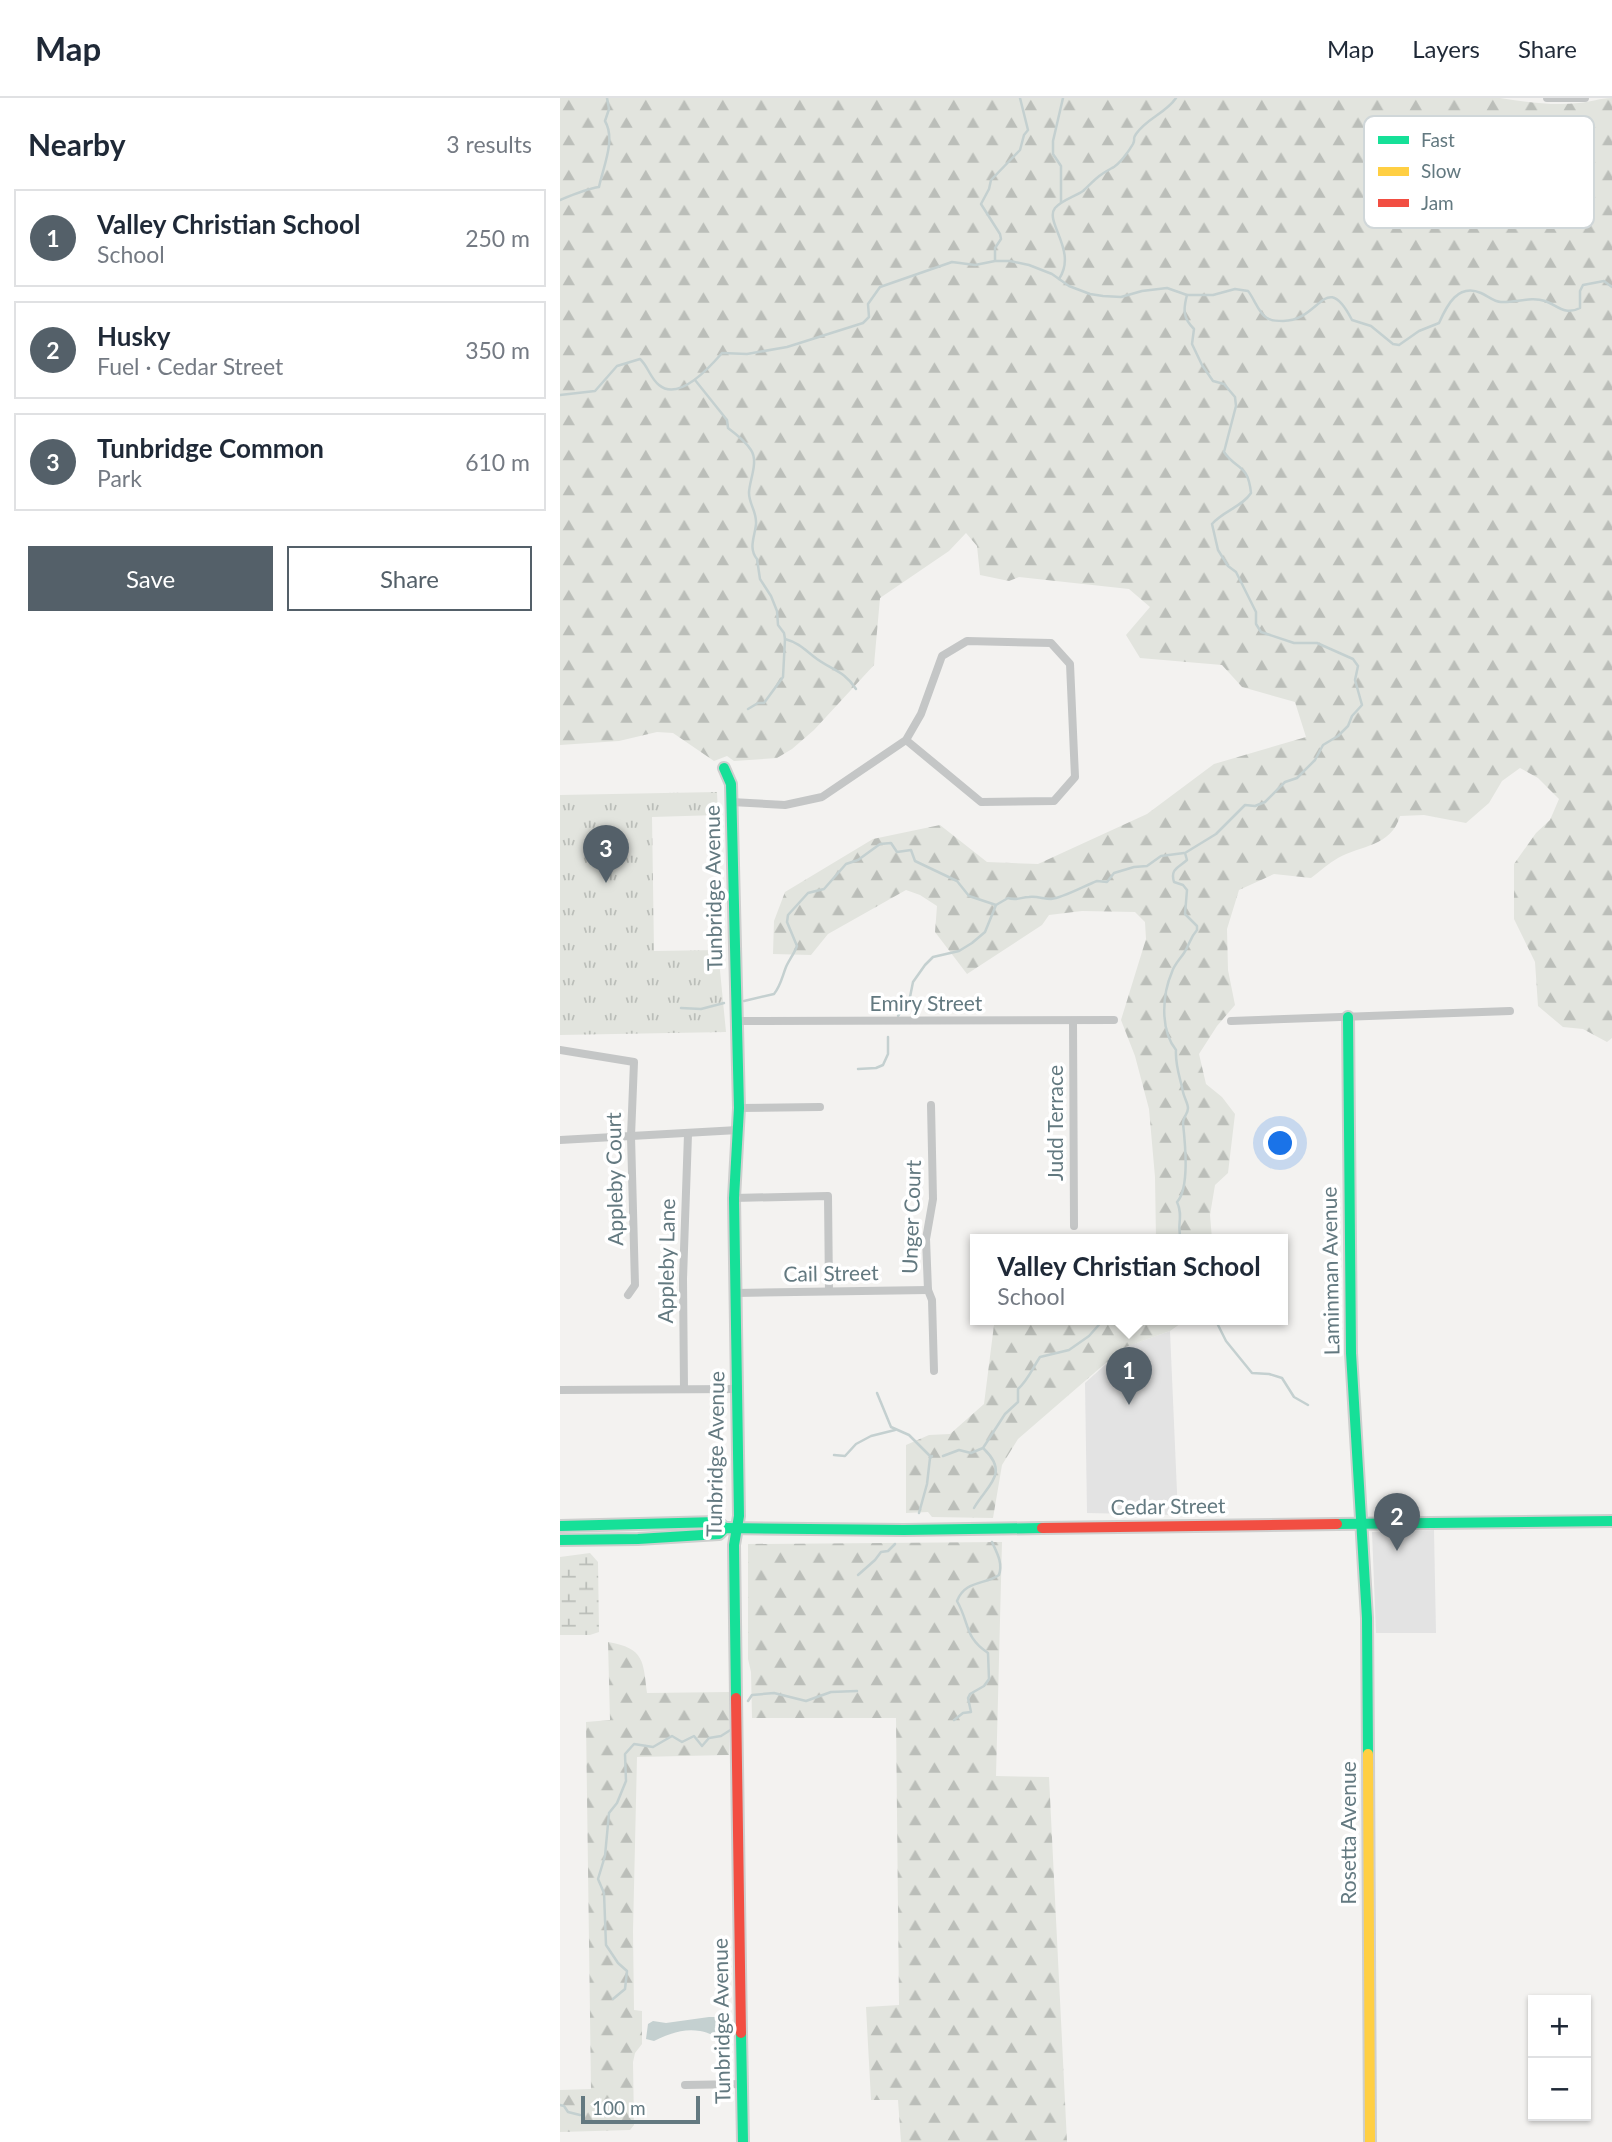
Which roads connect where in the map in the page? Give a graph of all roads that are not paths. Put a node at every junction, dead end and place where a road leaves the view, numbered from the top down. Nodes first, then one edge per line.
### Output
1 (1548, 98) edge
2 (1585, 98) edge
3 (906, 740) junction
4 (724, 768) dead end
5 (731, 802) junction
6 (1510, 1011) dead end
7 (1348, 1017) junction
8 (1114, 1020) dead end
9 (737, 1021) junction
10 (1073, 1021) junction
11 (1231, 1021) dead end
12 (560, 1050) edge
13 (932, 1105) dead end
14 (820, 1107) dead end
15 (739, 1108) junction
16 (738, 1130) junction
17 (688, 1133) junction
18 (631, 1136) junction
19 (560, 1140) edge
20 (734, 1198) junction
21 (1074, 1226) dead end
22 (928, 1290) junction
23 (829, 1291) junction
24 (736, 1293) junction
25 (628, 1295) dead end
26 (934, 1371) dead end
27 (684, 1389) junction
28 (737, 1389) junction
29 (560, 1390) edge
30 (1612, 1521) edge
31 (1361, 1524) junction
32 (560, 1526) edge
33 (730, 1528) junction
34 (560, 1540) edge
35 (742, 2084) junction
36 (685, 2085) dead end
37 (743, 2142) edge
38 (1370, 2142) edge

1 - 2 street
3 - 3 street
3 - 5 street
4 - 5 street, Tunbridge Avenue
5 - 9 street, Tunbridge Avenue
6 - 7 street
7 - 11 street
7 - 31 street, Laminman Avenue
8 - 10 street, Emiry Street
9 - 10 street, Emiry Street
9 - 15 street, Tunbridge Avenue
10 - 21 street, Judd Terrace
12 - 18 street, Appleby Court
13 - 22 street, Unger Court
14 - 15 street
15 - 16 street, Tunbridge Avenue
16 - 17 street
16 - 20 street, Tunbridge Avenue
17 - 18 street
17 - 27 street, Appleby Lane
18 - 19 street
18 - 25 street, Appleby Court
20 - 23 street
20 - 24 street, Tunbridge Avenue
22 - 23 street, Cail Street
22 - 26 street, Unger Court
23 - 24 street, Cail Street
24 - 28 street, Tunbridge Avenue
27 - 28 street
27 - 29 street
28 - 33 street, Tunbridge Avenue
30 - 31 street, Cedar Street
31 - 33 street, Cedar Street
31 - 38 street, Rosetta Avenue
32 - 33 street, Cedar Street
33 - 34 street, Cedar Street
33 - 35 street, Tunbridge Avenue
35 - 36 street
35 - 37 street, Tunbridge Avenue

